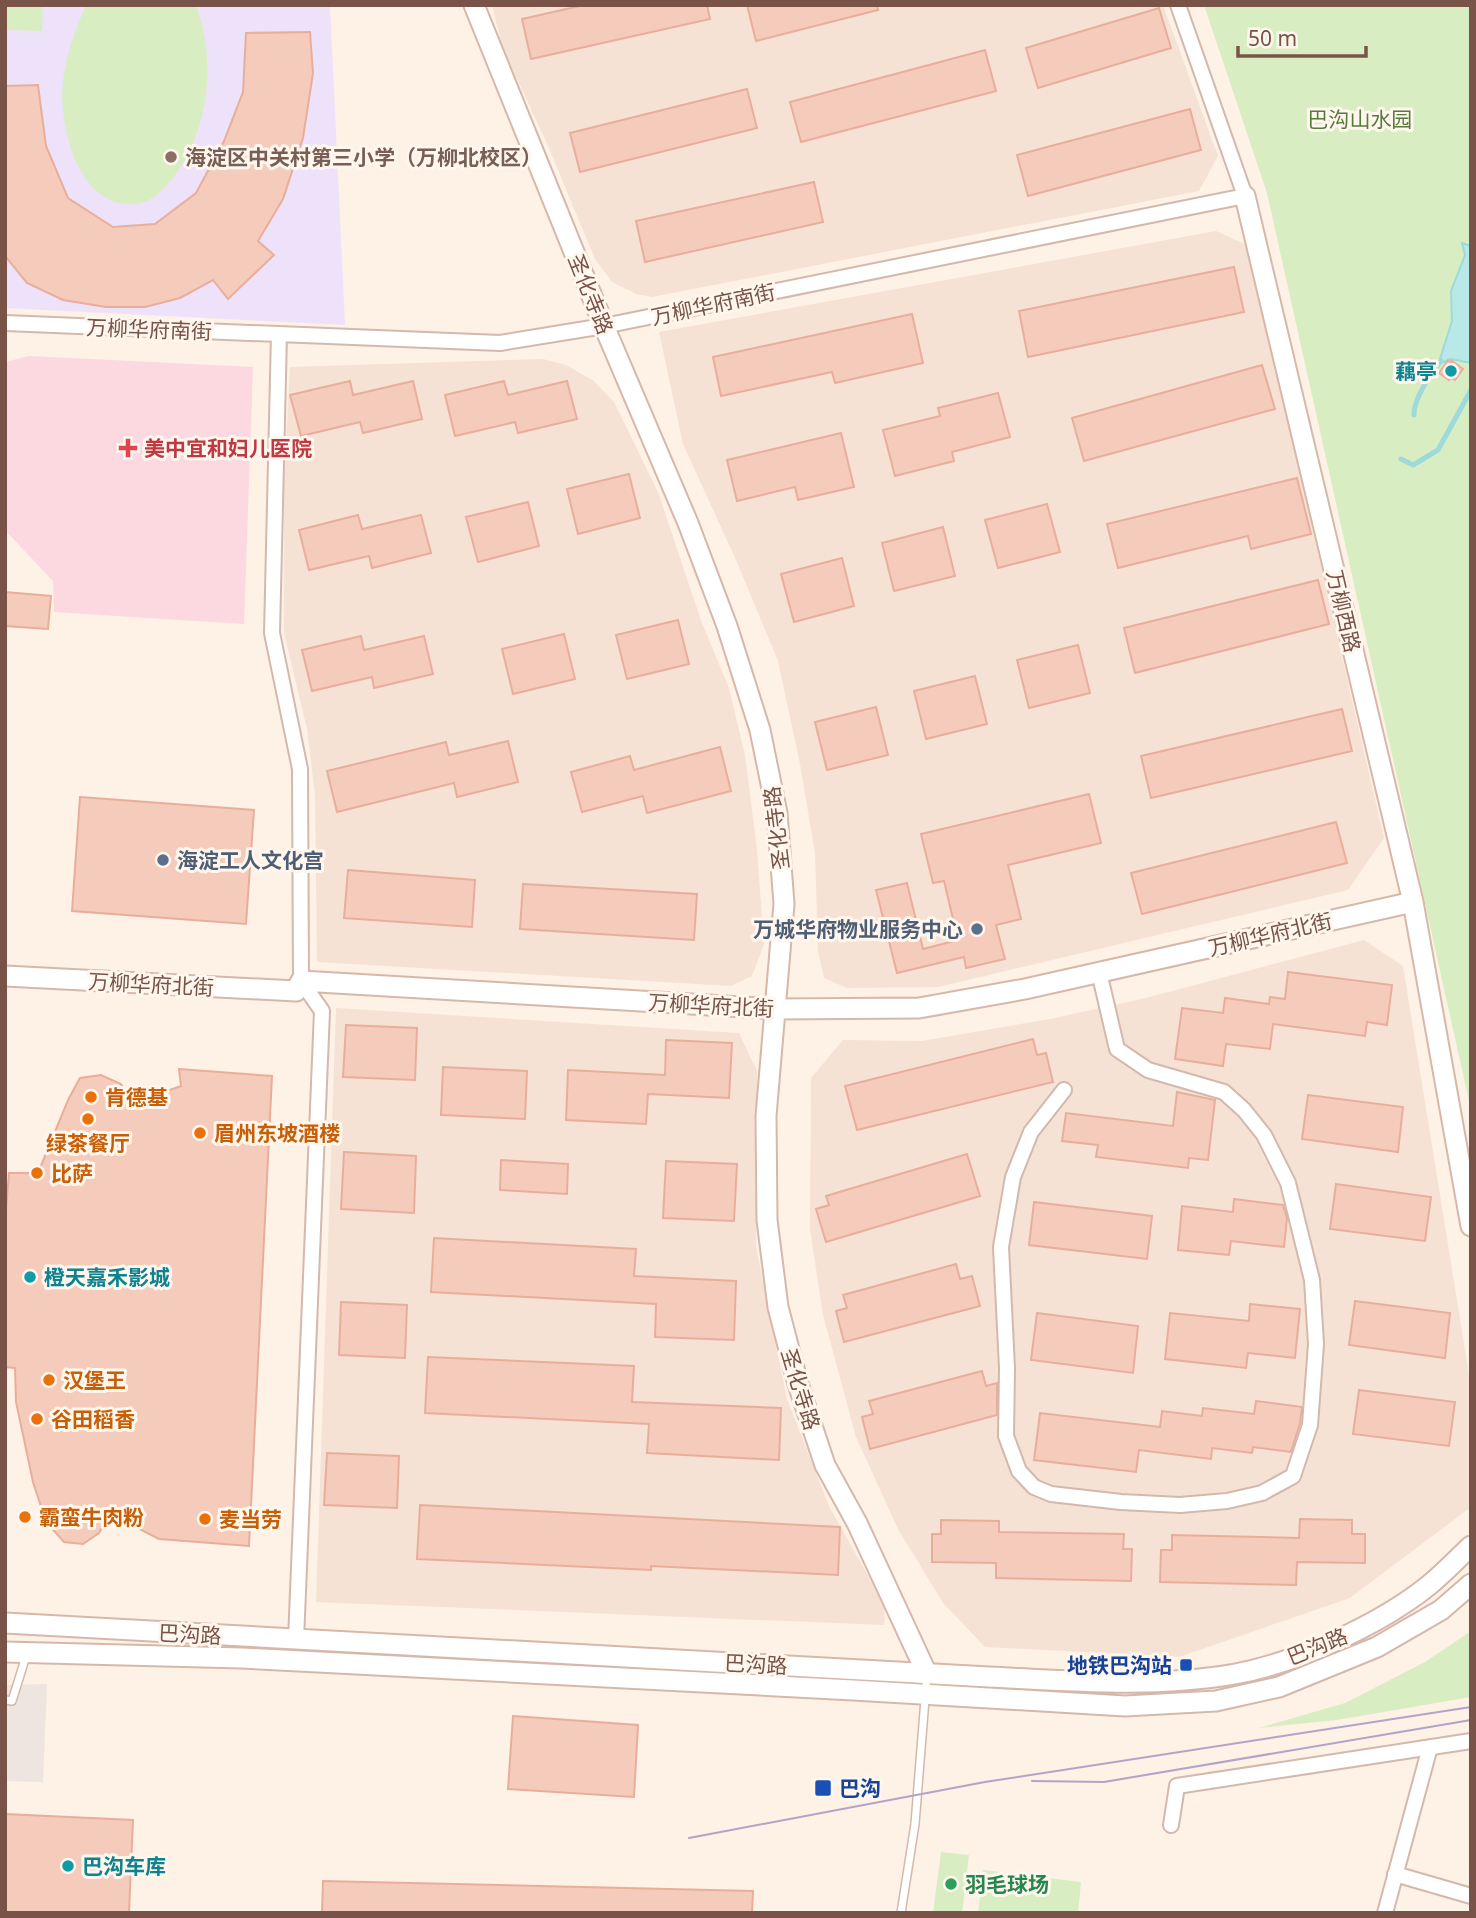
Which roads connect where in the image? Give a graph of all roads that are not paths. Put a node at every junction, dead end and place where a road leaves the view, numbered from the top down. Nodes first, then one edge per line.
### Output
1 (474, 5) edge
2 (1178, 5) edge
3 (1245, 196) junction
4 (5, 323) edge
5 (604, 326) junction
6 (279, 334) junction
7 (1413, 902) junction
8 (1099, 972) junction
9 (5, 976) edge
10 (301, 981) junction
11 (776, 1009) junction
12 (1064, 1090) dead end
13 (1471, 1226) edge
14 (1471, 1546) edge
15 (1471, 1584) edge
16 (5, 1623) edge
17 (296, 1640) junction
18 (5, 1652) edge
19 (27, 1653) junction
20 (926, 1684) junction
21 (5, 1700) edge
22 (1471, 1741) edge
23 (1430, 1747) junction
24 (1171, 1825) dead end
25 (1395, 1874) junction
26 (1471, 1896) edge
27 (901, 1913) edge
28 (1385, 1913) edge

1 - 5 street, 圣化寺路
2 - 3 street, 万柳西路
3 - 5 street, 万柳华府南街
3 - 7 street, 万柳西路
4 - 6 street, 万柳华府南街
5 - 6 street, 万柳华府南街
5 - 11 street, 圣化寺路
6 - 10 street
7 - 8 street, 万柳华府北街
7 - 13 street, 万柳西路
8 - 11 street, 万柳华府北街
8 - 12 street
9 - 10 street, 万柳华府北街
10 - 11 street, 万柳华府北街
10 - 17 street
11 - 20 street, 圣化寺路
14 - 20 street, 巴沟路
15 - 20 street, 巴沟路
16 - 17 street, 巴沟路
17 - 20 street, 巴沟路
18 - 19 street, 巴沟路
19 - 20 street, 巴沟路
19 - 21 lane
20 - 27 lane
22 - 23 street
23 - 24 street
23 - 25 street
25 - 26 street
25 - 28 street

